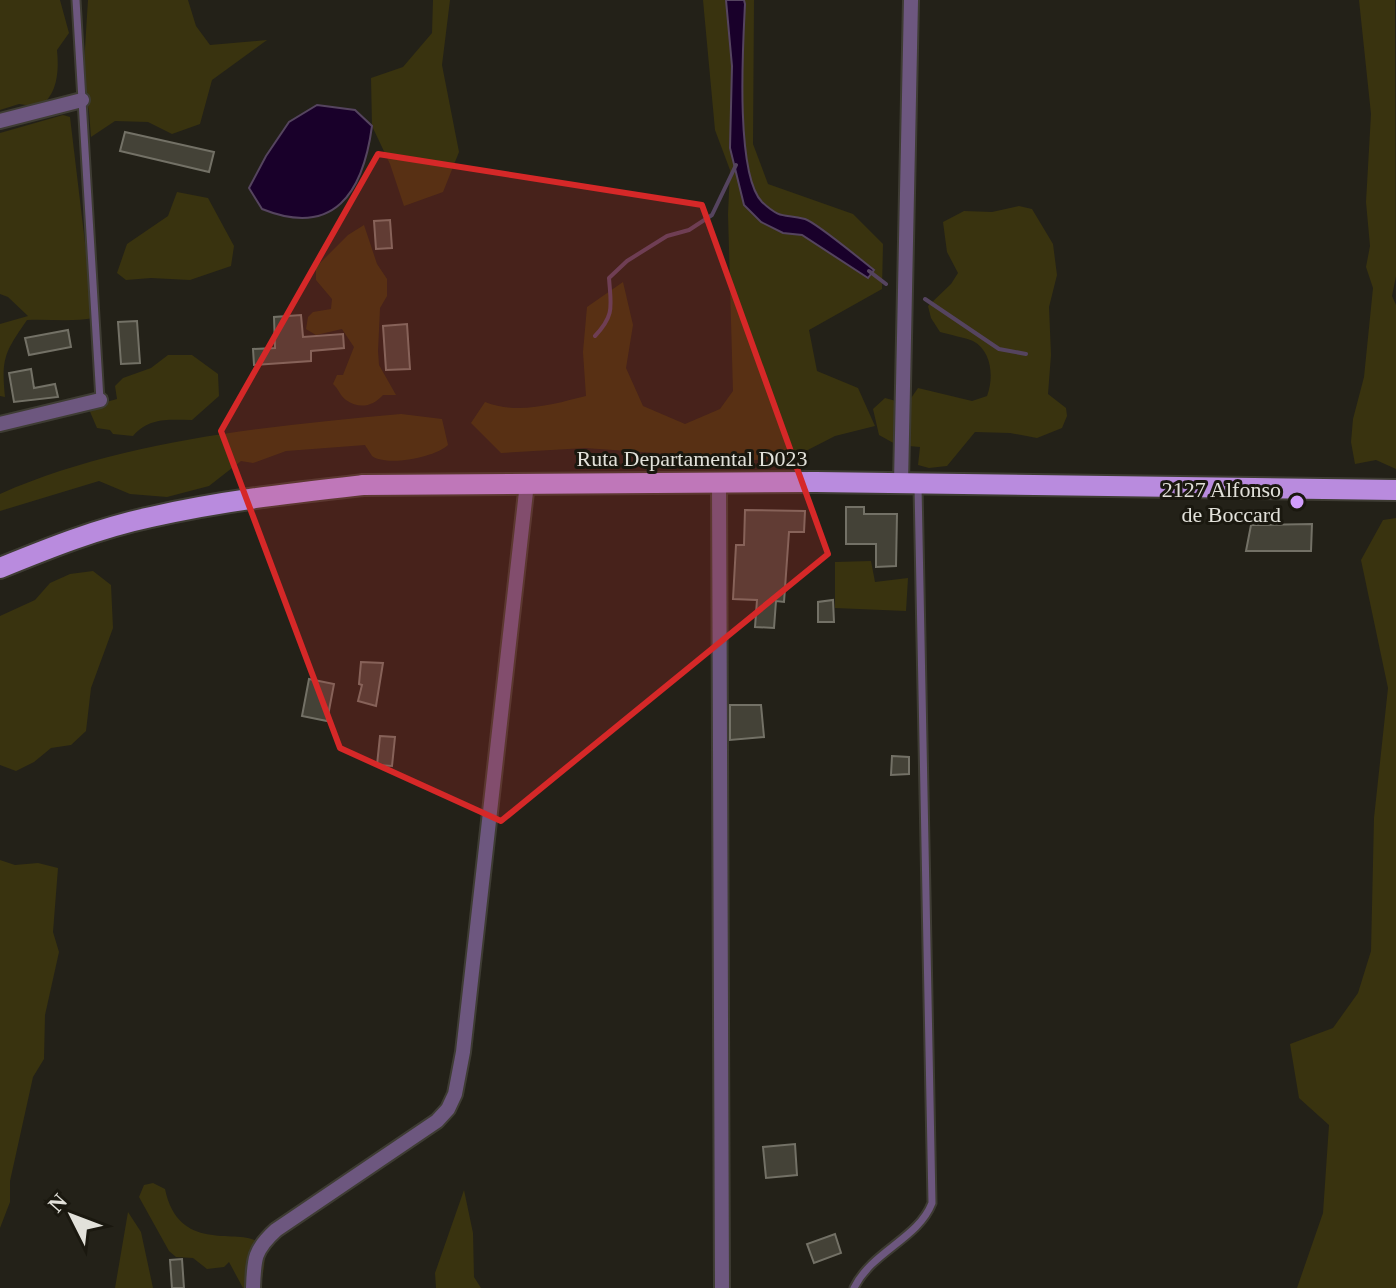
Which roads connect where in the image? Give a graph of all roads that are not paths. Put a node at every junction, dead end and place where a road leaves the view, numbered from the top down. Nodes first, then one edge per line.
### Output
1 (76, 0) edge
2 (911, 0) edge
3 (82, 100) junction
4 (0, 121) edge
5 (100, 400) joint
6 (0, 424) edge
7 (719, 481) junction
8 (527, 483) junction
9 (909, 484) junction
10 (1396, 490) edge
11 (0, 568) edge
12 (253, 1288) edge
13 (722, 1288) edge
14 (854, 1288) edge

1 - 3 lane
2 - 9 street
3 - 4 street
3 - 5 lane
5 - 6 street
7 - 8 main road, Ruta Departamental D023
7 - 9 main road, Ruta Departamental D023
7 - 13 street
8 - 11 main road, Ruta Departamental D023
8 - 12 street
9 - 10 main road, Ruta Departamental D023
9 - 14 lane

